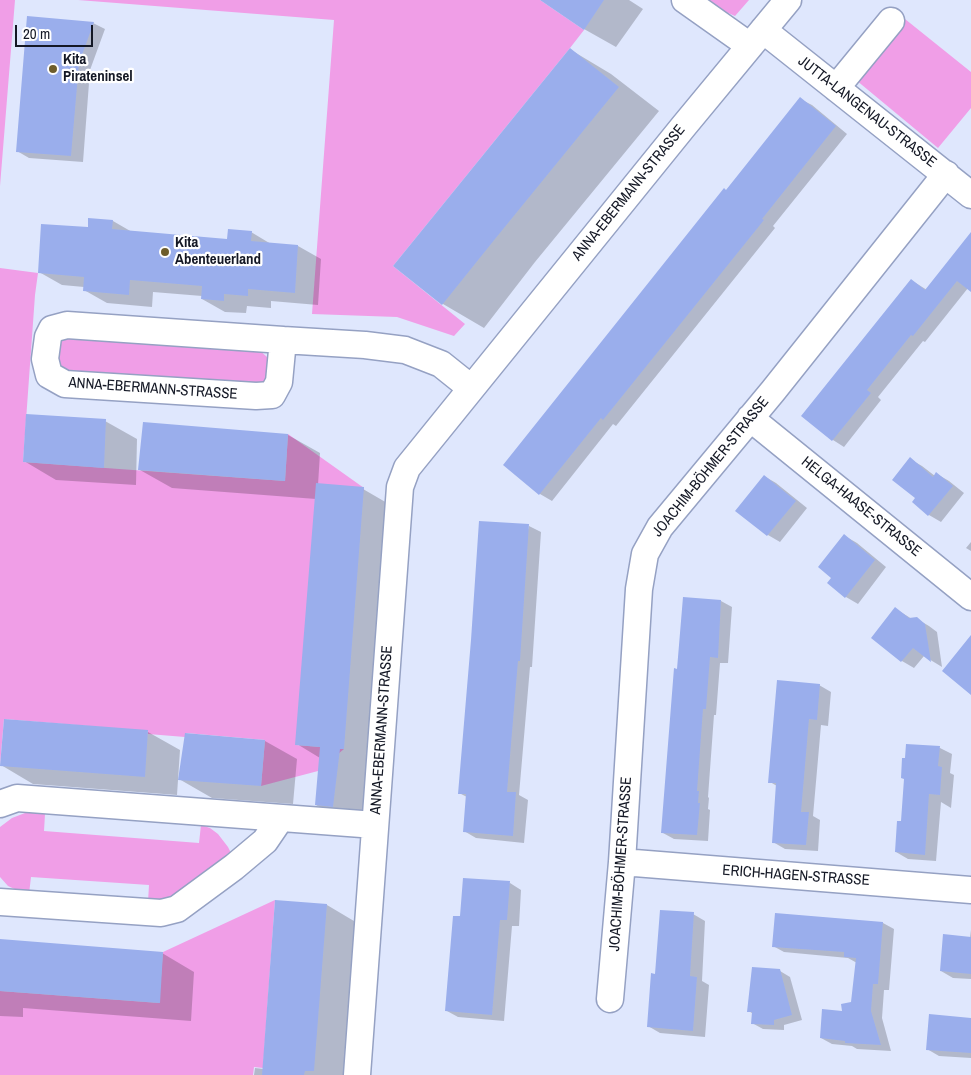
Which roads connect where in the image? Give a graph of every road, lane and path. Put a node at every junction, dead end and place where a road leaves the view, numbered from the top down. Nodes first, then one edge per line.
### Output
1 (685, 0) edge
2 (788, 0) edge
3 (890, 21) dead end
4 (756, 38) junction
5 (836, 88) junction
6 (946, 174) junction
7 (971, 195) edge
8 (283, 340) junction
9 (471, 388) junction
10 (750, 418) junction
11 (971, 597) edge
12 (0, 804) edge
13 (280, 819) junction
14 (375, 826) junction
15 (622, 862) junction
16 (971, 890) edge
17 (0, 902) edge
18 (610, 998) dead end
19 (357, 1075) edge

1 - 4 street, JUTTA-LANGENAU-STRASSE
2 - 4 street, ANNA-EBERMANN-STRASSE
3 - 5 street
4 - 5 street, JUTTA-LANGENAU-STRASSE
4 - 9 street, ANNA-EBERMANN-STRASSE
5 - 6 street, JUTTA-LANGENAU-STRASSE
6 - 7 street, JUTTA-LANGENAU-STRASSE
6 - 10 street, JOACHIM-BÖHMER-STRASSE
8 - 8 street, ANNA-EBERMANN-STRASSE
8 - 9 street, ANNA-EBERMANN-STRASSE
9 - 14 street, ANNA-EBERMANN-STRASSE
10 - 11 street, HELGA-HAASE-STRASSE
10 - 15 street, JOACHIM-BÖHMER-STRASSE
12 - 13 street, ANNA-EBERMANN-STRASSE
13 - 14 street, ANNA-EBERMANN-STRASSE
13 - 17 street
14 - 19 street, ANNA-EBERMANN-STRASSE
15 - 16 street, ERICH-HAGEN-STRASSE
15 - 18 street, JOACHIM-BÖHMER-STRASSE

